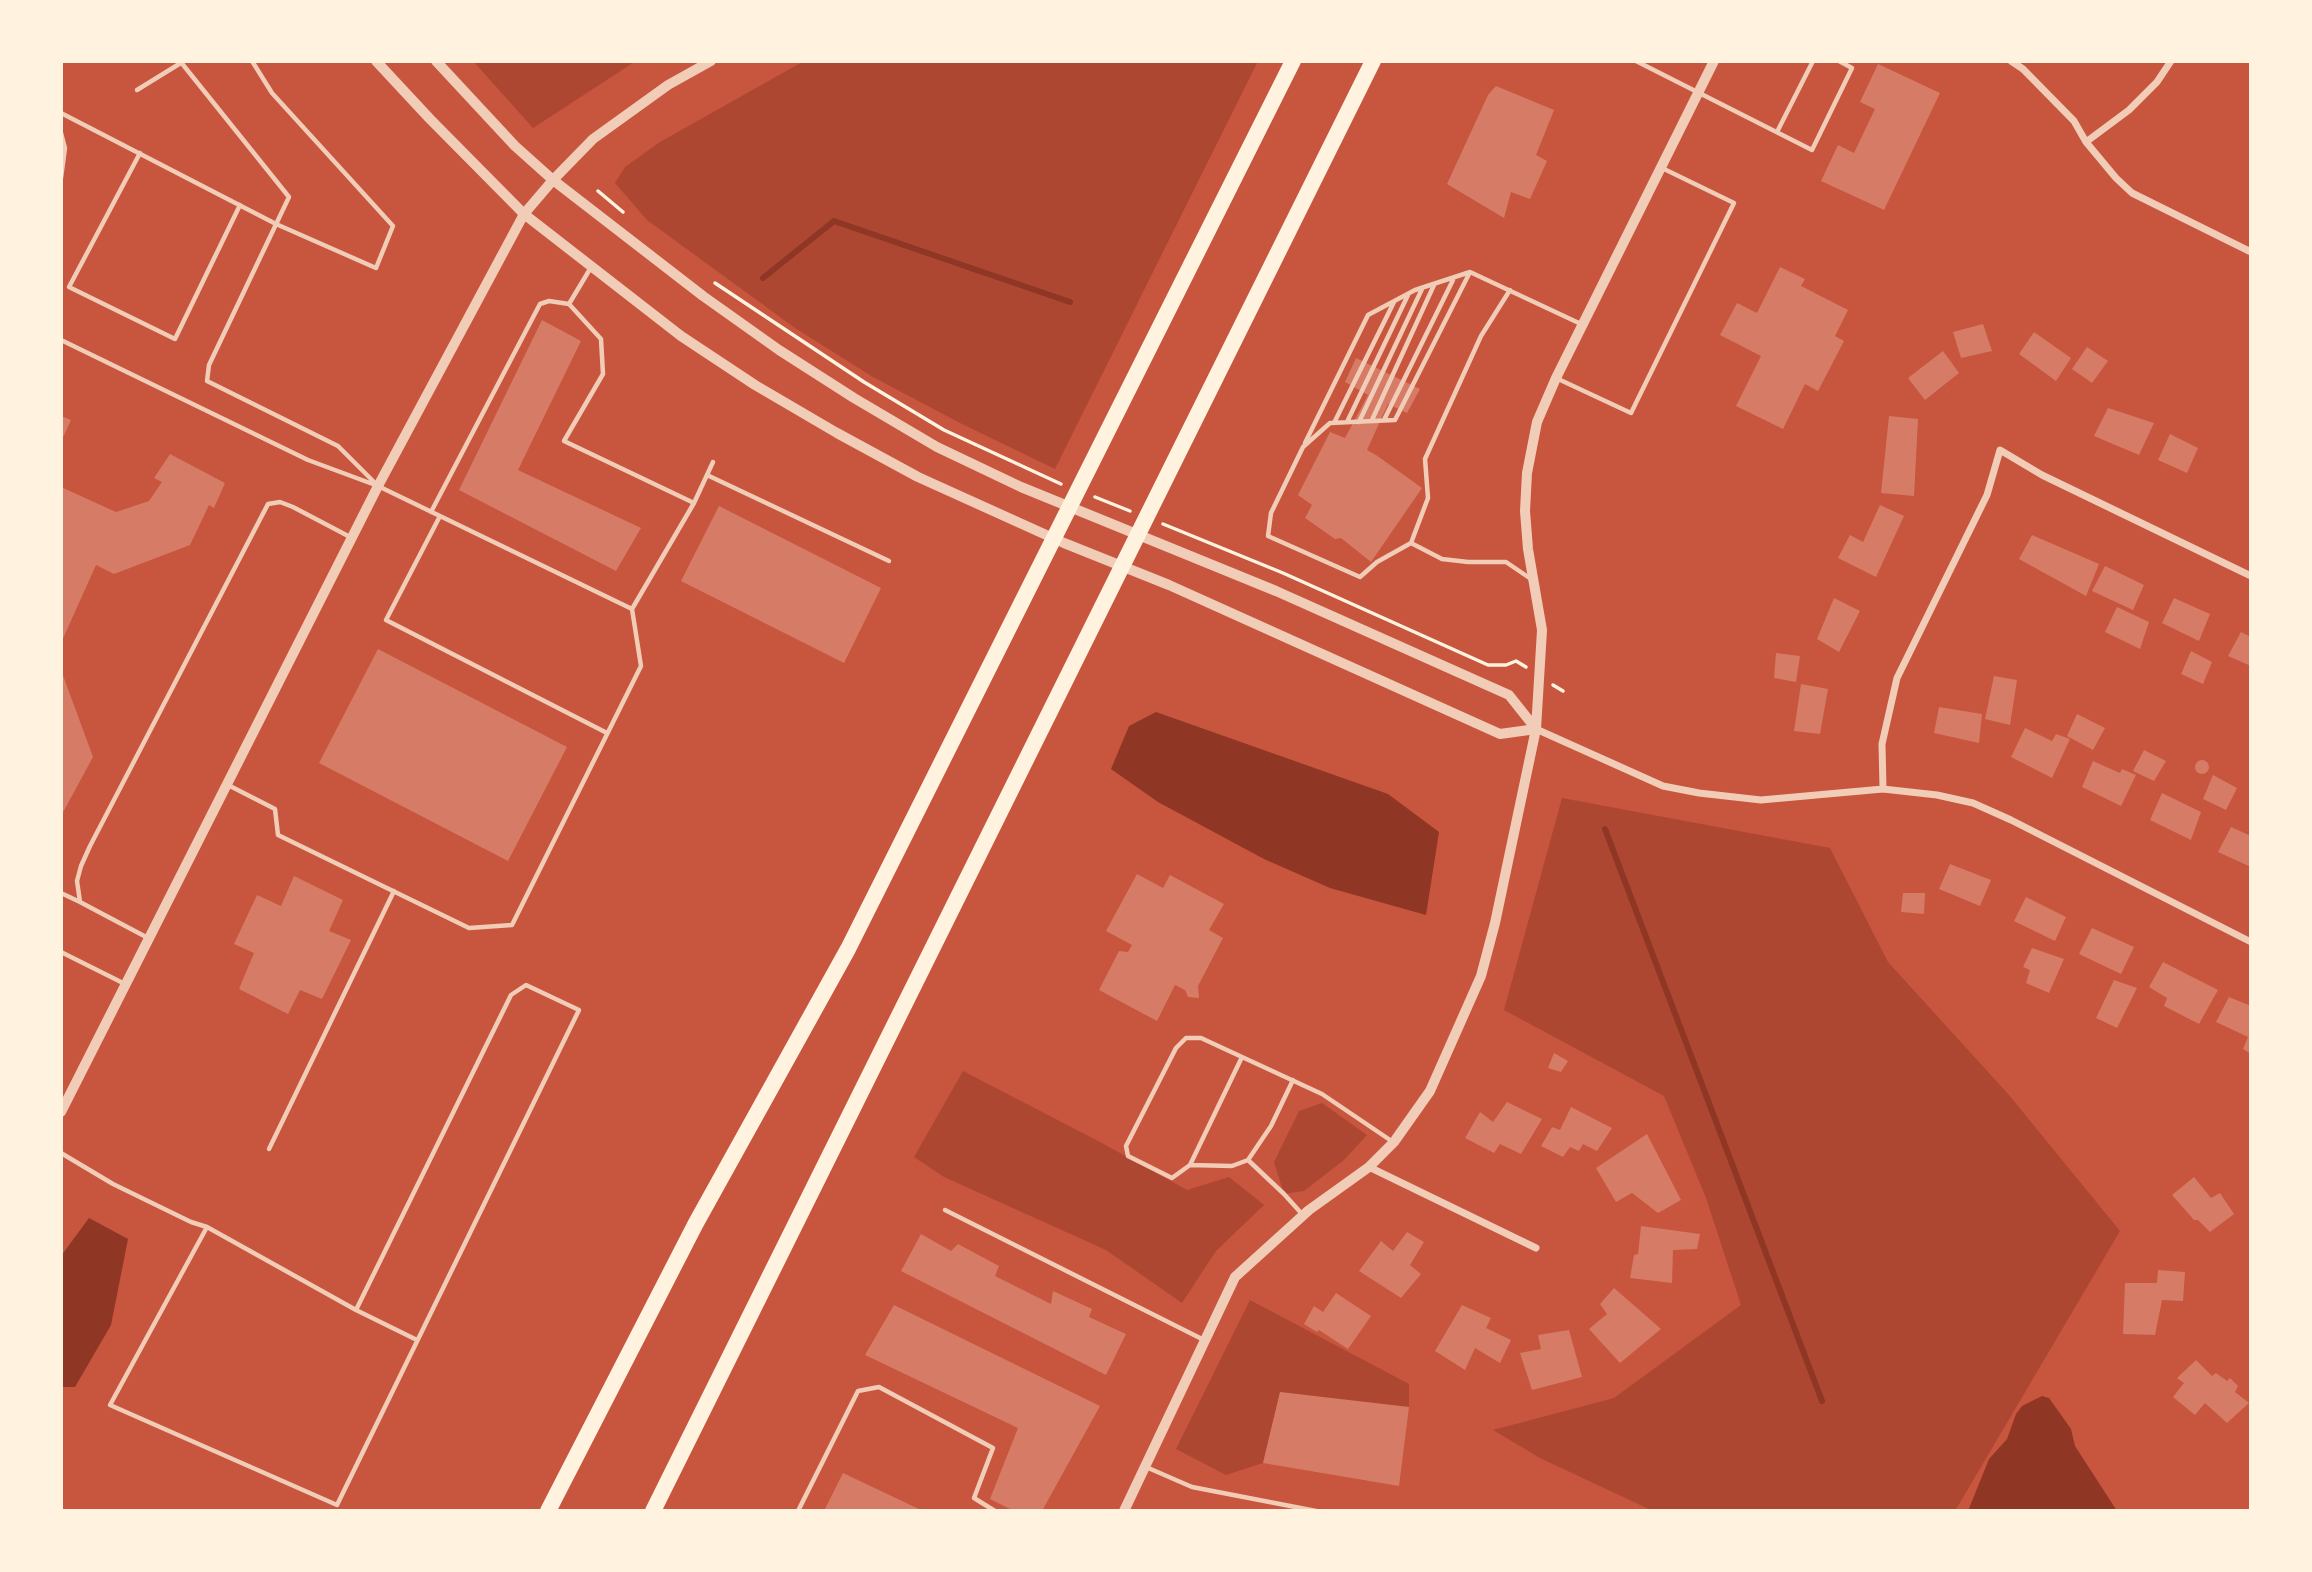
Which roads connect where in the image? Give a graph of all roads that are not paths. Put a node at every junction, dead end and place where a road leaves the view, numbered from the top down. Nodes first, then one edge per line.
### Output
1 (252, 61) edge
2 (376, 61) edge
3 (436, 61) edge
4 (711, 61) edge
5 (1293, 61) edge
6 (1373, 61) edge
7 (1636, 61) edge
8 (1714, 61) edge
9 (1813, 61) edge
10 (1839, 61) edge
11 (2011, 61) edge
12 (2171, 61) edge
13 (182, 62) edge
14 (137, 90) dead end
15 (1698, 94) junction
16 (61, 113) edge
17 (1777, 132) junction
18 (61, 133) edge
19 (2086, 142) junction
20 (140, 153) junction
21 (1661, 167) junction
22 (61, 178) edge
23 (553, 180) junction
24 (240, 205) junction
25 (524, 214) junction
26 (276, 224) junction
27 (2251, 252) edge
28 (591, 268) junction
29 (1470, 272) junction
30 (1453, 279) junction
31 (1434, 285) junction
32 (1422, 288) junction
33 (1510, 290) junction
34 (1408, 294) junction
35 (1394, 301) junction
36 (569, 304) junction
37 (1583, 325) junction
38 (61, 340) edge
39 (1556, 378) junction
40 (1384, 420) junction
41 (1372, 421) junction
42 (1348, 422) junction
43 (1359, 422) junction
44 (1334, 423) junction
45 (1303, 447) junction
46 (713, 462) dead end
47 (707, 475) junction
48 (378, 486) junction
49 (694, 503) junction
50 (431, 512) junction
51 (440, 516) junction
52 (353, 539) junction
53 (1411, 543) junction
54 (889, 561) dead end
55 (2251, 576) edge
56 (1534, 581) junction
57 (632, 609) junction
58 (1536, 729) junction
59 (607, 733) junction
60 (227, 785) junction
61 (1883, 789) junction
62 (394, 891) junction
63 (61, 893) edge
64 (80, 902) junction
65 (149, 938) junction
66 (2251, 942) edge
67 (61, 952) edge
68 (126, 984) junction
69 (1242, 1057) junction
70 (1293, 1080) junction
71 (61, 1112) edge
72 (1394, 1142) junction
73 (269, 1149) dead end
74 (61, 1153) edge
75 (1248, 1160) junction
76 (1191, 1166) junction
77 (1369, 1167) junction
78 (945, 1210) dead end
79 (1303, 1216) junction
80 (207, 1227) junction
81 (1536, 1248) dead end
82 (356, 1310) junction
83 (417, 1340) junction
84 (1205, 1341) junction
85 (1145, 1467) junction
86 (548, 1511) edge
87 (653, 1511) edge
88 (798, 1511) edge
89 (995, 1511) edge
90 (1124, 1511) edge
91 (1316, 1511) edge

1 - 26 lane
2 - 25 street
3 - 23 street
4 - 23 street
5 - 86 highway
6 - 87 highway
7 - 15 lane
8 - 15 street
9 - 17 lane
10 - 17 lane
11 - 19 street
12 - 19 street
13 - 14 lane
13 - 26 lane
15 - 17 lane
15 - 21 street
16 - 20 lane
18 - 22 lane
19 - 27 street
20 - 24 lane
20 - 24 lane
21 - 37 street
21 - 39 lane
23 - 25 street
23 - 58 street
24 - 26 lane
25 - 28 street
25 - 48 street
26 - 48 lane
28 - 36 lane
28 - 58 street
29 - 30 lane
29 - 33 lane
29 - 40 lane
30 - 31 lane
30 - 40 lane
31 - 32 lane
31 - 41 lane
32 - 34 lane
32 - 43 lane
33 - 37 lane
33 - 53 lane
34 - 35 lane
34 - 42 lane
35 - 44 lane
35 - 45 lane
36 - 49 lane
36 - 50 lane
37 - 39 street
38 - 48 lane
39 - 56 street
40 - 41 lane
41 - 43 lane
42 - 43 lane
42 - 44 lane
44 - 45 lane
45 - 53 lane
46 - 47 lane
47 - 49 lane
47 - 54 lane
48 - 50 lane
48 - 52 street
49 - 57 lane
50 - 51 lane
51 - 57 lane
51 - 59 lane
52 - 60 street
52 - 64 lane
53 - 56 lane
55 - 61 street
56 - 58 street
57 - 59 lane
58 - 61 street
58 - 72 street
59 - 62 lane
60 - 62 lane
60 - 65 street
61 - 66 street
62 - 73 lane
63 - 64 lane
64 - 65 lane
65 - 68 street
67 - 68 lane
68 - 71 street
69 - 70 lane
69 - 76 lane
69 - 76 lane
70 - 72 lane
70 - 75 lane
72 - 77 street
74 - 80 lane
75 - 76 lane
75 - 79 lane
77 - 79 street
77 - 81 street
78 - 84 lane
79 - 84 street
80 - 82 lane
80 - 83 lane
82 - 83 lane
82 - 83 lane
84 - 85 street
85 - 90 street
85 - 91 lane
88 - 89 lane

